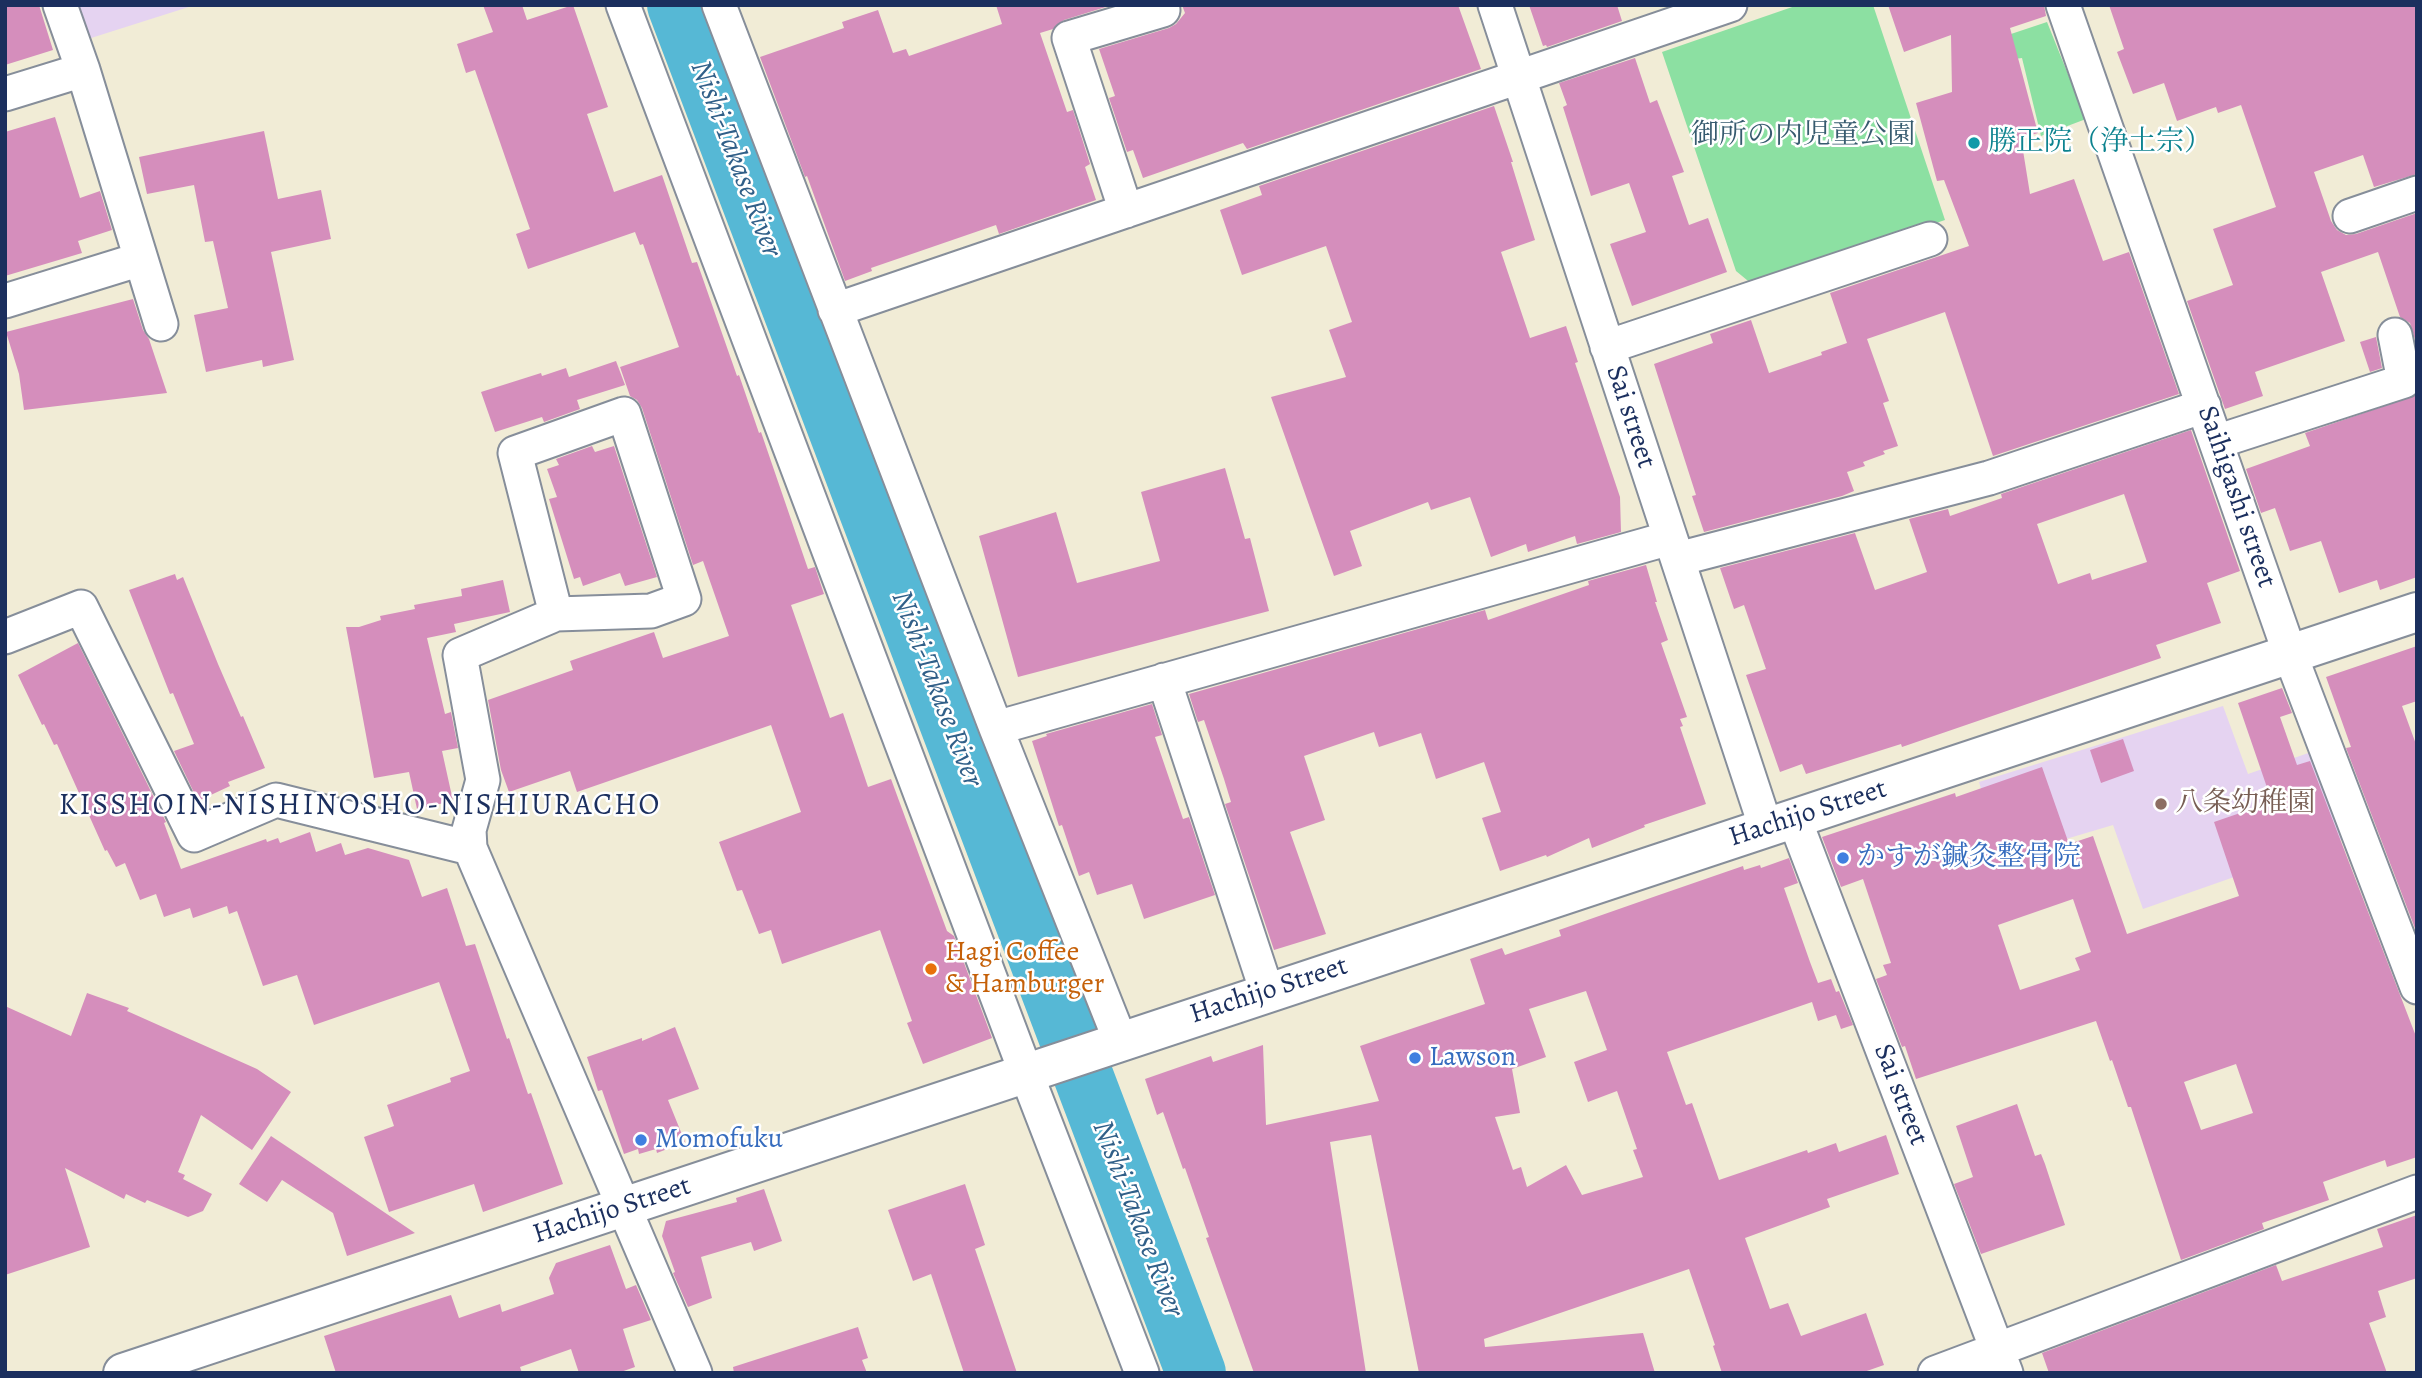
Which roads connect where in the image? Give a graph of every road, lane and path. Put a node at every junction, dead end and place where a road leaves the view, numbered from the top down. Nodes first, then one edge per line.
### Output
1 (60, 5) edge
2 (623, 5) edge
3 (719, 5) edge
4 (1495, 5) edge
5 (1730, 5) edge
6 (2063, 5) edge
7 (1163, 10) dead end
8 (83, 70) junction
9 (1518, 77) junction
10 (5, 94) edge
11 (2417, 193) edge
12 (1126, 211) junction
13 (2350, 216) dead end
14 (1930, 239) dead end
15 (141, 258) junction
16 (5, 301) edge
17 (835, 310) junction
18 (161, 324) dead end
19 (2395, 335) dead end
20 (1607, 347) junction
21 (2204, 406) junction
22 (2216, 442) junction
23 (1674, 549) junction
24 (2417, 612) edge
25 (556, 614) junction
26 (5, 637) edge
27 (2290, 654) junction
28 (1164, 680) junction
29 (996, 728) junction
30 (1780, 823) junction
31 (470, 848) junction
32 (2417, 987) edge
33 (1267, 992) junction
34 (1120, 1040) junction
35 (1026, 1073) junction
36 (2417, 1192) edge
37 (625, 1206) junction
38 (2002, 1361) edge
39 (123, 1373) edge
40 (695, 1373) edge
41 (1142, 1373) edge
42 (1935, 1373) edge

1 - 8 street
2 - 35 street
3 - 17 street
4 - 9 street, Sai street
5 - 9 street
6 - 21 street, Saihigashi street
7 - 12 street
8 - 10 street
8 - 15 street
9 - 12 street
9 - 20 street, Sai street
11 - 13 street
12 - 17 street
14 - 20 street
15 - 16 street
15 - 18 street
17 - 29 street
19 - 22 street
20 - 23 street, Sai street
21 - 22 street, Saihigashi street
21 - 23 street
22 - 27 street, Saihigashi street
23 - 28 street
23 - 30 street, Sai street
24 - 27 main road, Hachijo Street
25 - 25 street
25 - 31 street
26 - 31 street
27 - 30 main road, Hachijo Street
27 - 32 street, Saihigashi street
28 - 29 street
28 - 33 street
29 - 34 street
30 - 33 main road, Hachijo Street
30 - 38 street, Sai street
31 - 37 street
33 - 34 main road, Hachijo Street
34 - 35 main road, Hachijo Street
35 - 37 main road, Hachijo Street
35 - 41 street
36 - 38 street
37 - 39 main road, Hachijo Street
37 - 40 street
38 - 42 street

